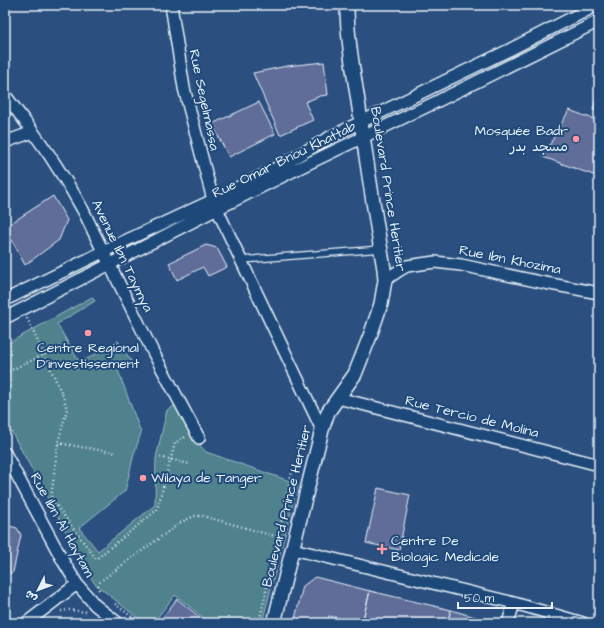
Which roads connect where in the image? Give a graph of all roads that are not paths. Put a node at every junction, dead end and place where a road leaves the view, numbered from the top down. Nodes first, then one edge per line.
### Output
1 (171, 5) edge
2 (346, 5) edge
3 (597, 5) edge
4 (599, 21) edge
5 (5, 95) edge
6 (362, 122) junction
7 (33, 132) junction
8 (363, 138) junction
9 (5, 142) edge
10 (215, 205) junction
11 (381, 249) junction
12 (103, 252) junction
13 (241, 260) junction
14 (109, 264) junction
15 (385, 280) junction
16 (598, 289) edge
17 (5, 300) edge
18 (5, 318) edge
19 (338, 398) junction
20 (322, 430) junction
21 (197, 434) road end
22 (5, 453) edge
23 (8, 465) edge
24 (599, 466) edge
25 (293, 549) junction
26 (77, 584) junction
27 (514, 603) junction
28 (26, 623) edge
29 (118, 623) edge
30 (274, 623) edge
31 (508, 623) edge
32 (583, 623) edge

1 - 10 street, Rue Segelmassa
2 - 6 street, Boulevard Prince Heritier
3 - 6 street, Rue Omar Bnou Khattab
4 - 8 street, Rue Omar Bnou Khattab
5 - 7 street, Avenue Ibn Taymya
6 - 8 street, Boulevard Prince Heritier
6 - 10 street, Rue Omar Bnou Khattab
7 - 9 street
7 - 12 street, Avenue Ibn Taymya
8 - 10 street, Rue Omar Bnou Khattab
8 - 11 street, Boulevard Prince Heritier
10 - 12 street, Rue Omar Bnou Khattab
10 - 13 street, Rue Segelmassa
10 - 14 street, Rue Omar Bnou Khattab
11 - 13 lane
11 - 15 street, Boulevard Prince Heritier
12 - 14 street, Avenue Ibn Taymya
12 - 17 street, Rue Omar Bnou Khattab
13 - 20 street, Rue Segelmassa
14 - 18 street, Rue Omar Bnou Khattab
14 - 21 street, Avenue Ibn Taymya
15 - 16 street, Rue Ibn Khozima
15 - 19 street, Boulevard Prince Heritier
19 - 20 street, Boulevard Prince Heritier
19 - 24 street, Rue Tercio de Molina
20 - 25 street, Boulevard Prince Heritier
22 - 23 street, Rue Ibn Al Haytam
23 - 26 street, Rue Ibn Al Haytam
25 - 27 street
25 - 30 street, Boulevard Prince Heritier
26 - 28 street
26 - 29 street, Rue Ibn Al Haytam
27 - 31 street
27 - 32 street

